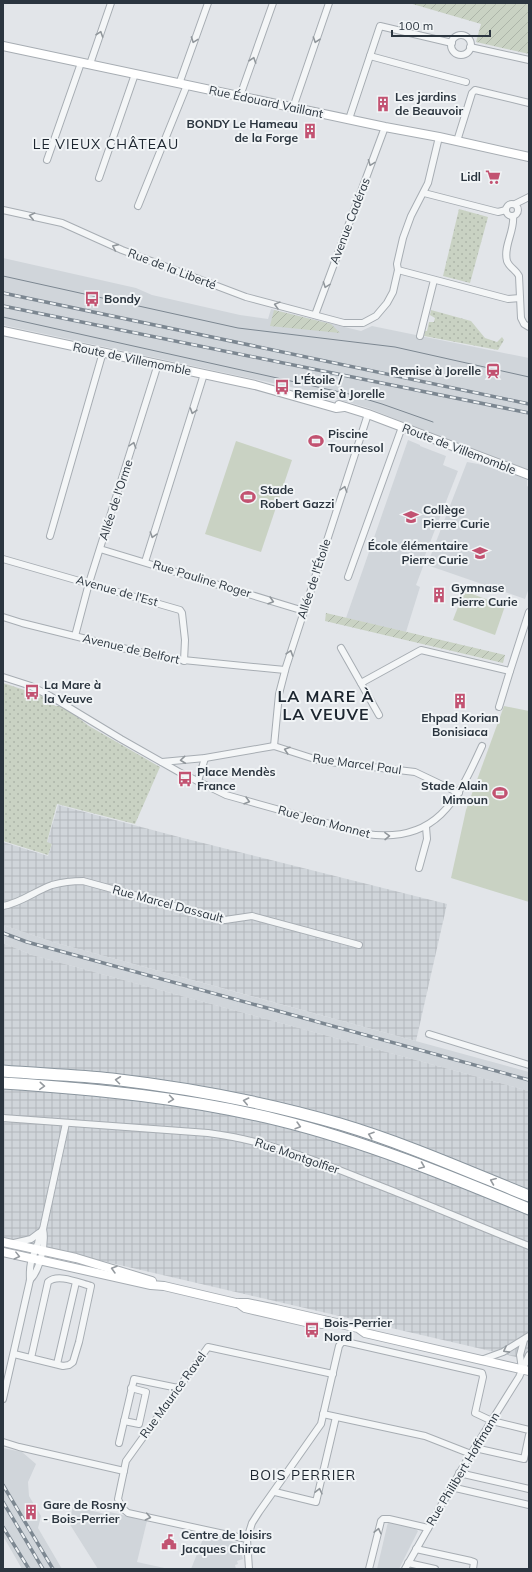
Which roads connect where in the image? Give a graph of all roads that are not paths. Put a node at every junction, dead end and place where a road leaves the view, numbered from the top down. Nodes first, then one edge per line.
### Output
1 (111, 3) edge
2 (208, 3) edge
3 (273, 3) edge
4 (329, 3) edge
5 (452, 43) junction
6 (3, 46) edge
7 (470, 47) junction
8 (370, 56) junction
9 (529, 60) edge
10 (81, 62) junction
11 (90, 64) junction
12 (135, 74) junction
13 (466, 82) dead end
14 (183, 85) junction
15 (240, 96) junction
16 (529, 103) edge
17 (292, 107) junction
18 (349, 119) junction
19 (385, 127) junction
20 (439, 137) junction
21 (457, 141) junction
22 (529, 157) edge
23 (47, 160) dead end
24 (99, 178) dead end
25 (424, 193) junction
26 (529, 197) edge
27 (515, 204) junction
28 (138, 206) dead end
29 (3, 210) edge
30 (506, 210) junction
31 (512, 216) junction
32 (398, 270) junction
33 (434, 280) junction
34 (520, 298) junction
35 (315, 315) junction
36 (529, 327) edge
37 (3, 331) edge
38 (420, 336) dead end
39 (102, 352) junction
40 (158, 364) junction
41 (204, 374) junction
42 (368, 414) junction
43 (402, 427) junction
44 (529, 475) edge
45 (50, 536) dead end
46 (100, 549) junction
47 (3, 559) edge
48 (145, 562) junction
49 (348, 578) dead end
50 (89, 584) junction
51 (304, 610) junction
52 (529, 612) edge
53 (3, 617) edge
54 (75, 636) junction
55 (341, 648) dead end
56 (184, 661) junction
57 (285, 670) junction
58 (510, 671) junction
59 (3, 677) edge
60 (361, 682) junction
61 (499, 707) dead end
62 (379, 715) dead end
63 (274, 746) junction
64 (482, 746) dead end
65 (205, 758) junction
66 (162, 762) junction
67 (198, 781) junction
68 (459, 793) junction
69 (426, 827) junction
70 (419, 868) dead end
71 (3, 906) edge
72 (360, 945) dead end
73 (429, 1034) dead end
74 (529, 1065) edge
75 (3, 1071) edge
76 (3, 1083) edge
77 (3, 1118) edge
78 (66, 1123) junction
79 (529, 1196) edge
80 (529, 1209) edge
81 (41, 1231) junction
82 (6, 1243) edge
83 (529, 1246) edge
84 (38, 1250) junction
85 (3, 1252) edge
86 (35, 1260) junction
87 (30, 1280) junction
88 (76, 1282) junction
89 (164, 1286) junction
90 (238, 1303) junction
91 (264, 1312) junction
92 (307, 1316) junction
93 (365, 1333) junction
94 (526, 1338) edge
95 (14, 1354) junction
96 (529, 1355) edge
97 (31, 1358) junction
98 (481, 1360) junction
99 (57, 1364) junction
100 (526, 1370) edge
101 (332, 1374) junction
102 (131, 1388) junction
103 (178, 1388) junction
104 (3, 1399) edge
105 (323, 1414) junction
106 (336, 1417) junction
107 (124, 1421) junction
108 (492, 1421) junction
109 (529, 1430) edge
110 (529, 1435) edge
111 (3, 1442) edge
112 (118, 1442) dead end
113 (475, 1448) junction
114 (471, 1454) junction
115 (124, 1471) junction
116 (460, 1473) junction
117 (451, 1487) junction
118 (529, 1489) edge
119 (275, 1492) junction
120 (529, 1505) edge
121 (428, 1528) junction
122 (247, 1539) junction
123 (416, 1549) junction
124 (407, 1566) edge
125 (250, 1569) edge
126 (369, 1569) edge
127 (435, 1569) edge
128 (473, 1569) edge

11 -> 1 street
2 -> 14 street
15 -> 3 street
4 -> 17 street
5 - 7 street
5 - 7 street
5 - 8 street
6 - 10 street, Rue Édouard Vaillant
7 - 9 street
8 - 13 street
8 - 18 street
10 - 11 street, Rue Édouard Vaillant
10 - 23 street
11 - 12 street, Rue Édouard Vaillant
12 - 14 street, Rue Édouard Vaillant
12 - 24 street
14 - 15 street, Rue Édouard Vaillant
14 - 28 street
15 - 17 street, Rue Édouard Vaillant
16 - 21 street
17 - 18 street, Rue Édouard Vaillant
18 - 19 street, Rue Édouard Vaillant
19 - 20 street, Rue Édouard Vaillant
19 -> 35 street, Avenue Cadéras
20 - 21 street, Rue Édouard Vaillant
20 - 25 street, Rue de la Liberté
21 - 22 street, Rue Édouard Vaillant
25 - 30 street
25 - 32 street, Rue de la Liberté
26 - 27 street
27 - 30 street
27 - 31 street
35 -> 29 street, Rue de la Liberté
30 - 31 street
31 - 34 street
32 - 33 street
32 - 35 street, Rue de la Liberté
33 - 34 street
33 - 38 street
34 - 36 street
37 - 39 street, Route de Villemomble
39 - 40 street, Route de Villemomble
39 - 45 street
40 - 41 street, Route de Villemomble
46 -> 40 street, Allée de l'Orme
41 - 42 street, Route de Villemomble
41 -> 48 street
42 - 43 street, Route de Villemomble
51 -> 42 street, Allée de l'Étoile
43 - 44 street, Route de Villemomble
43 - 49 street
46 - 48 street, Rue Pauline Roger
46 - 50 street, Allée de l'Orme
47 - 50 street, Avenue de l'Est
48 -> 51 street, Rue Pauline Roger
50 - 54 street, Allée de l'Orme
50 - 56 street, Avenue de l'Est
57 -> 51 street, Allée de l'Étoile
52 - 58 street
53 - 54 street, Avenue de Belfort
54 - 56 street, Avenue de Belfort
55 - 60 street
56 - 57 street, Avenue de Belfort
57 - 63 street, Allée de l'Étoile
58 - 60 street
58 - 61 street
59 - 66 street, Rue Jean Monnet
60 - 62 street
63 - 65 street, Rue Marcel Paul
68 -> 63 street, Rue Marcel Paul
64 - 68 street, Rue Jean Monnet
65 -> 66 street, Rue Marcel Paul
65 - 67 street
66 - 67 street, Rue Jean Monnet
67 -> 69 street, Rue Jean Monnet
68 - 69 street, Rue Jean Monnet
69 - 70 street
71 - 72 street, Rue Marcel Dassault
73 - 74 street
79 -> 75 highway
76 -> 80 highway
77 - 78 street, Rue Montgolfier
78 - 81 street
78 - 83 street, Rue Montgolfier
81 - 82 street
81 - 84 street
82 - 84 street
84 - 86 street
89 -> 84 street
85 -> 86 street
86 - 87 street
86 - 87 street
86 - 89 street
87 - 95 street
88 - 97 street
88 - 99 street
88 - 99 street
89 - 90 street
90 - 91 street
90 - 92 street
91 - 92 street
91 - 93 street
92 - 93 street
93 - 98 street
94 -> 98 street
94 - 100 street
95 - 97 street
95 - 104 street
96 - 100 street, Rue Philibert Hoffmann
97 - 99 street
98 - 100 street
100 - 108 street, Rue Philibert Hoffmann
101 - 103 street, Rue Maurice Ravel
101 - 105 street
101 - 108 street
102 - 103 street
102 - 107 street
102 - 107 street
103 - 115 street, Rue Maurice Ravel
105 - 106 street
105 - 119 street
106 - 114 street
119 -> 106 street
107 - 112 street
108 - 109 street
108 - 113 street, Rue Philibert Hoffmann
110 - 113 street
111 - 115 street
113 - 114 street, Rue Philibert Hoffmann
114 - 116 street, Rue Philibert Hoffmann
115 -> 122 street, Rue Maurice Ravel
116 - 117 street, Rue Philibert Hoffmann
116 - 118 street
117 - 120 street
117 - 121 street, Rue Philibert Hoffmann
119 - 122 street
121 - 123 street, Rue Philibert Hoffmann
126 -> 121 street
122 - 125 street
123 - 124 street, Rue Philibert Hoffmann
123 - 128 street
124 - 127 street

